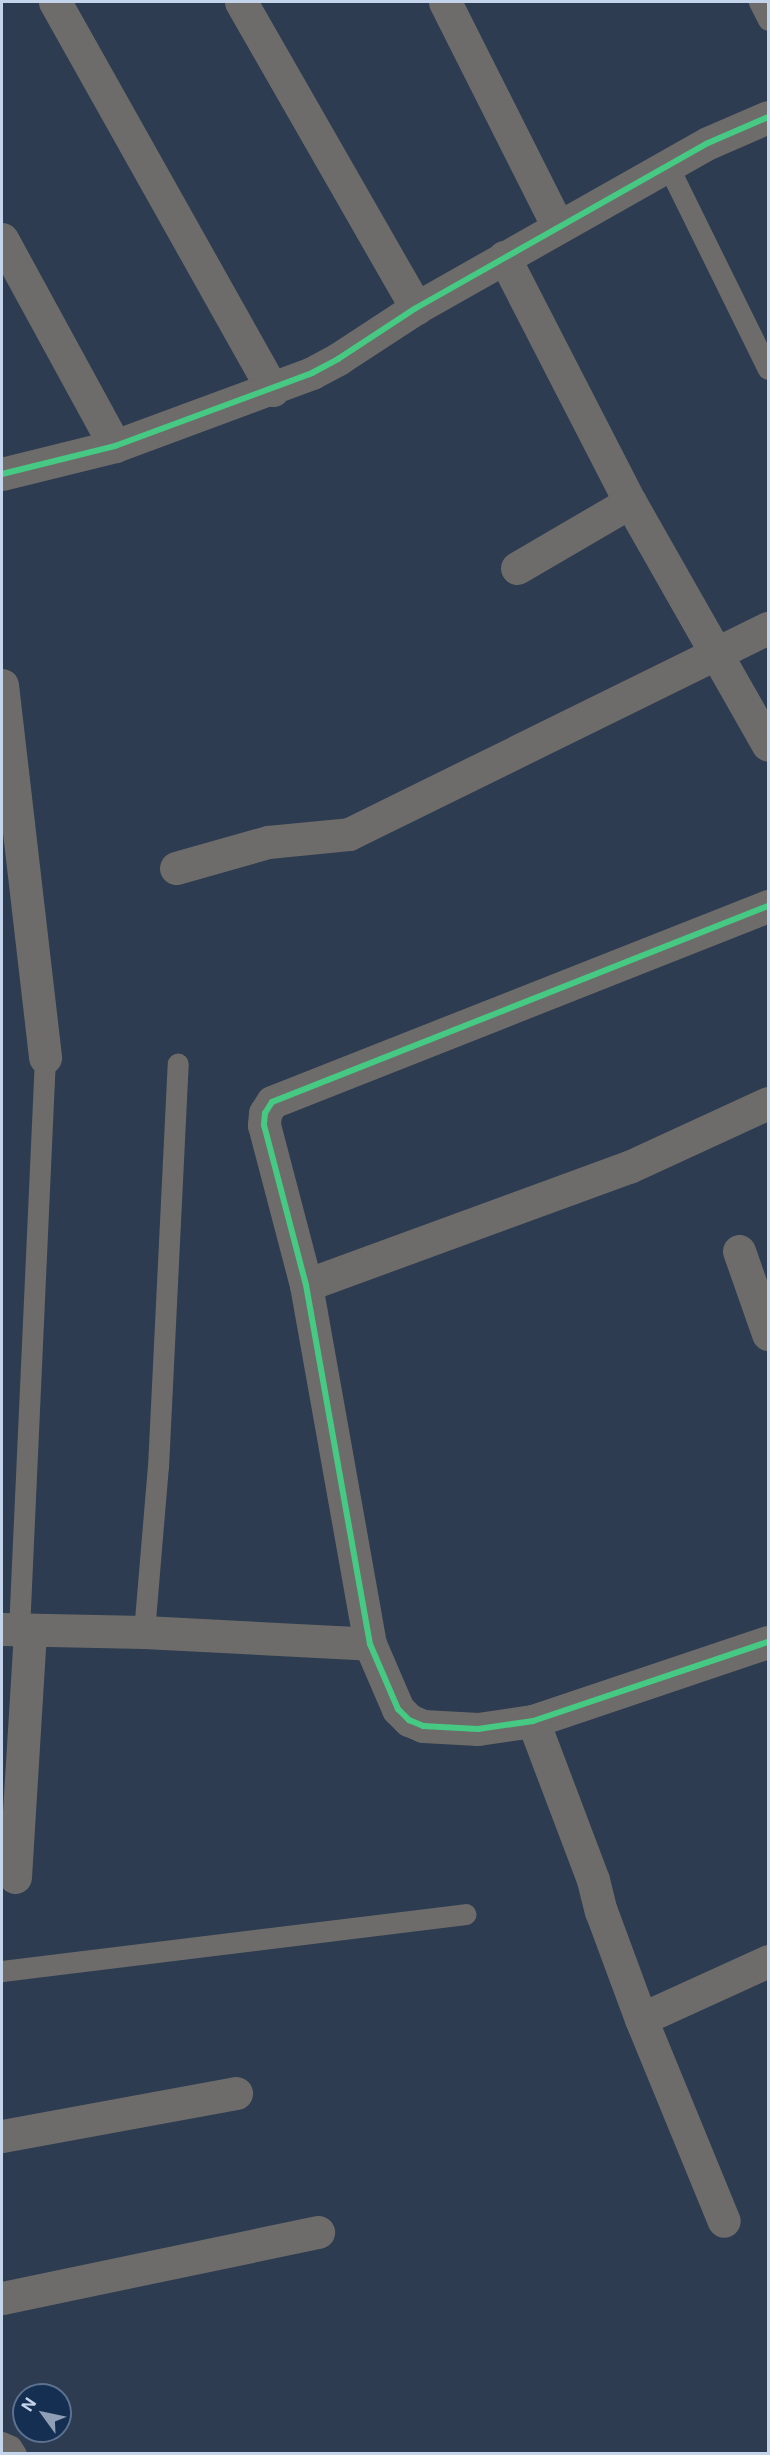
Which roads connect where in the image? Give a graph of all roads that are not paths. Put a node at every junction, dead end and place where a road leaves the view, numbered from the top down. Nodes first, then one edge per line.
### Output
1 (55, 2) edge
2 (241, 2) edge
3 (445, 2) edge
4 (759, 2) edge
5 (768, 20) edge
6 (768, 117) edge
7 (668, 166) junction
8 (558, 227) junction
9 (2, 239) edge
10 (504, 257) junction
11 (416, 308) junction
12 (768, 369) edge
13 (273, 390) junction
14 (115, 446) junction
15 (2, 474) edge
16 (630, 502) junction
17 (517, 568) dead end
18 (768, 628) edge
19 (715, 653) junction
20 (2, 685) edge
21 (768, 745) edge
22 (176, 868) dead end
23 (768, 906) edge
24 (45, 1058) joint
25 (178, 1064) dead end
26 (768, 1103) edge
27 (739, 1251) dead end
28 (306, 1285) junction
29 (768, 1334) edge
30 (17, 1630) edge
31 (144, 1632) junction
32 (768, 1642) edge
33 (370, 1644) junction
34 (533, 1721) junction
35 (15, 1877) dead end
36 (466, 1914) dead end
37 (768, 1961) edge
38 (2, 1971) edge
39 (641, 2019) junction
40 (236, 2093) dead end
41 (2, 2136) edge
42 (724, 2222) dead end
43 (318, 2232) dead end
44 (2, 2298) edge
45 (2, 2442) edge
46 (16, 2454) edge

1 - 13 street
2 - 11 street
3 - 8 street
4 - 5 lane
6 - 7 street
7 - 8 street
7 - 12 lane
8 - 10 street
9 - 14 street
10 - 11 street
10 - 16 street
11 - 13 street
13 - 14 street
14 - 15 street
16 - 17 street
16 - 19 street
18 - 19 street
19 - 21 street
19 - 22 street
20 - 24 street
23 - 28 street
24 - 30 lane
25 - 31 lane
26 - 28 street
27 - 29 street
28 - 33 street
30 - 31 street
30 - 35 street
31 - 33 street
32 - 34 street
33 - 34 street
34 - 39 street
36 - 38 lane
37 - 39 street
39 - 42 street
40 - 41 street
43 - 44 street
45 - 46 lane

